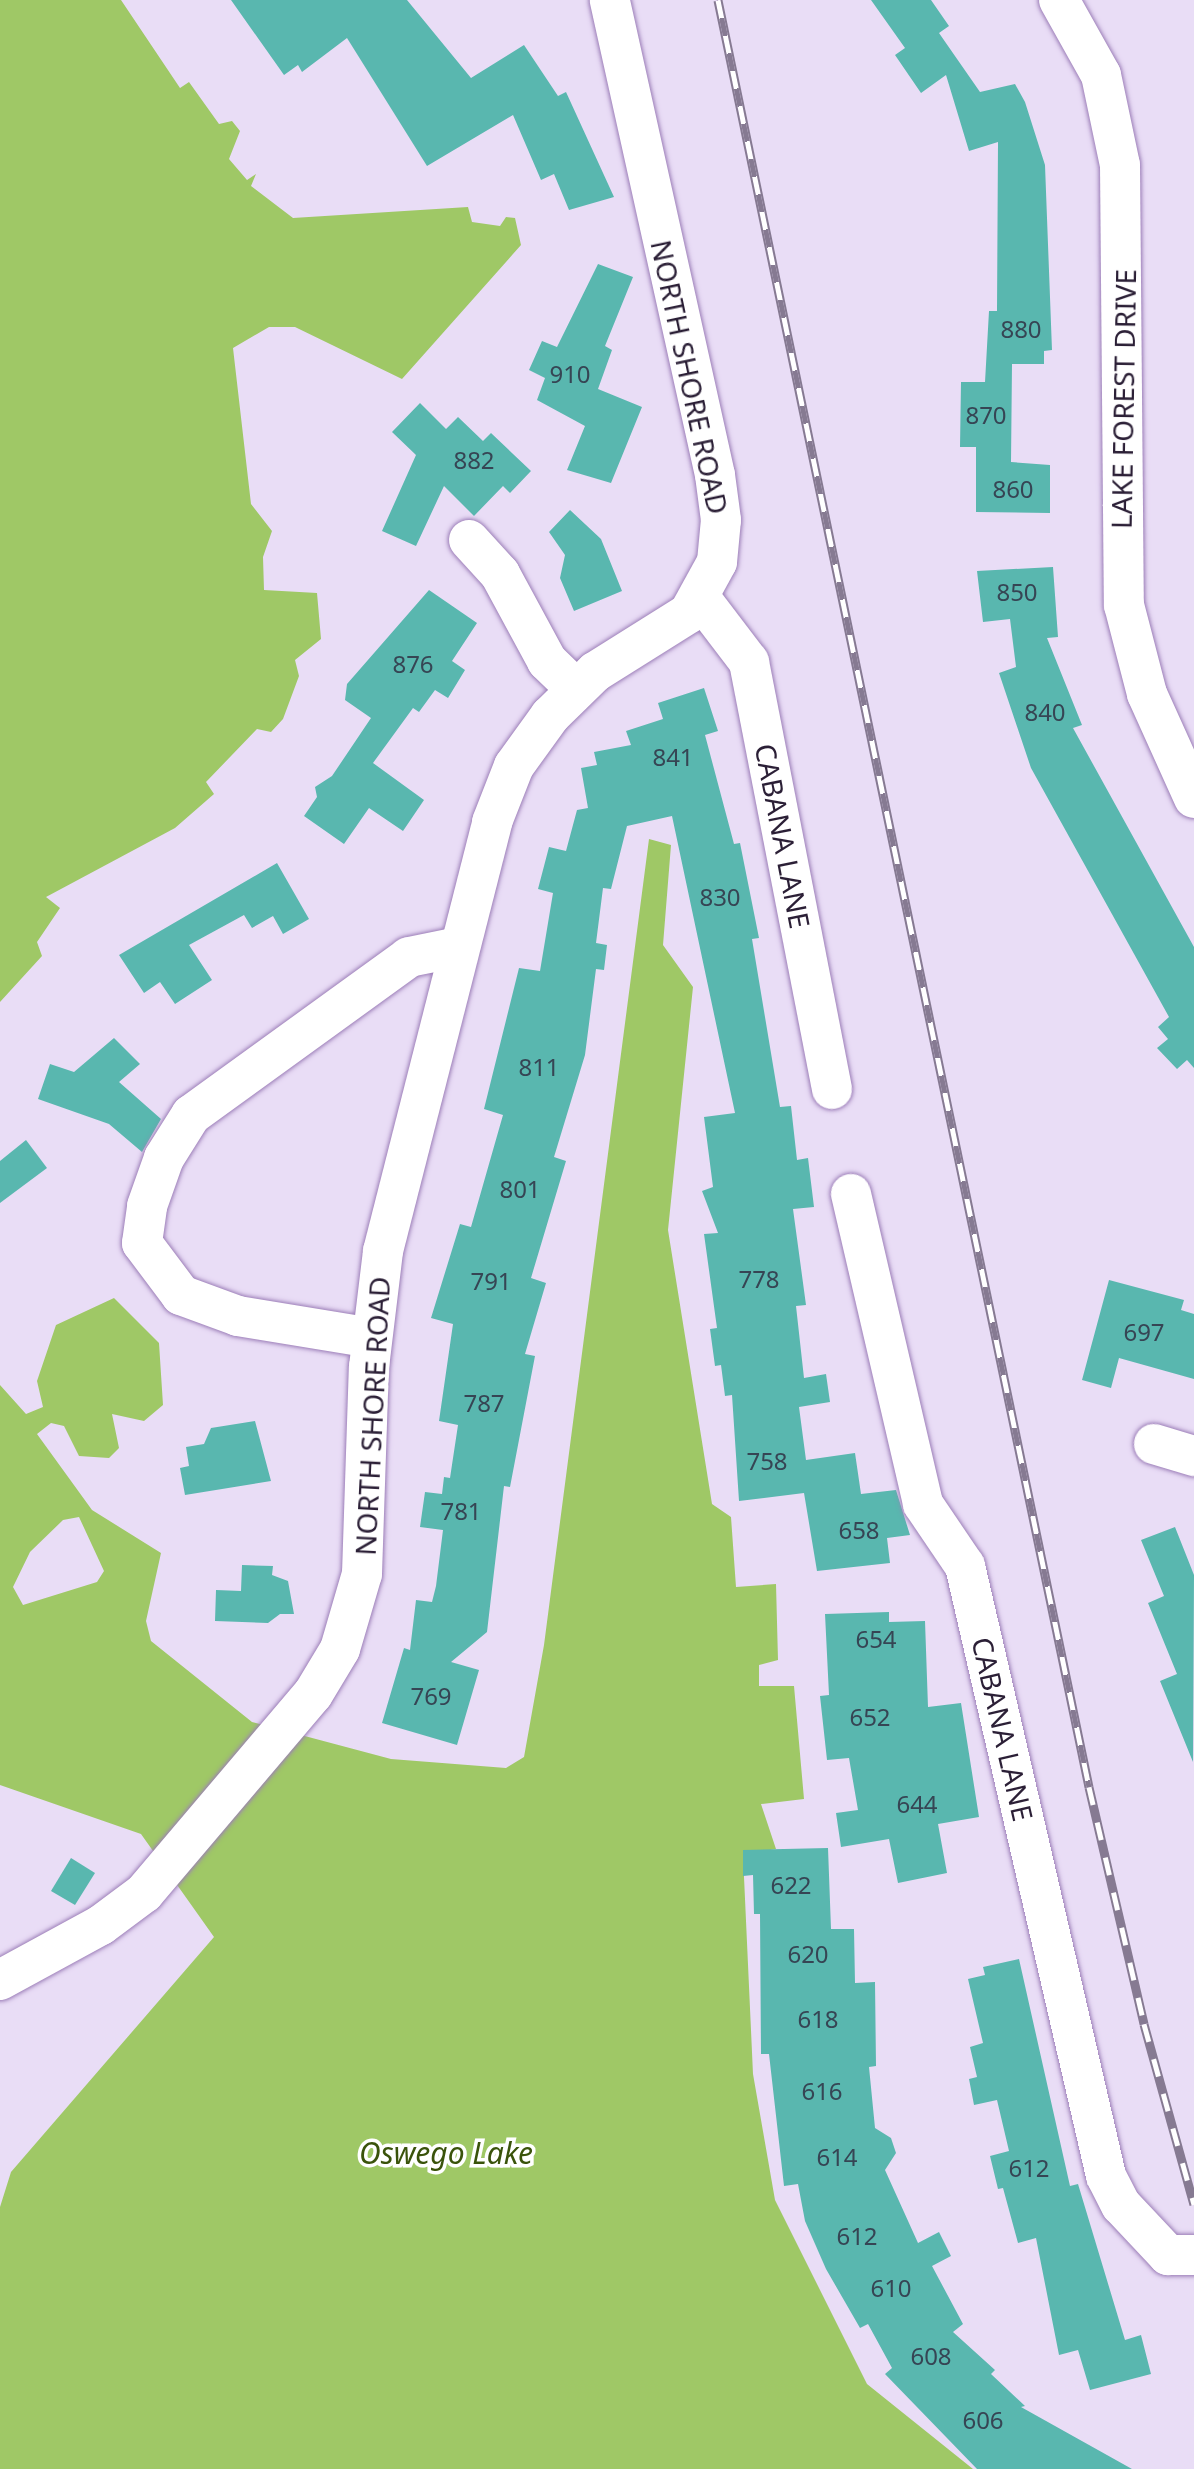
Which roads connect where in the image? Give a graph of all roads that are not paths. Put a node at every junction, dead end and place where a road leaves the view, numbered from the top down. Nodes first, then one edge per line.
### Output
1 (610, 0) edge
2 (1059, 0) edge
3 (469, 540) dead end
4 (701, 599) junction
5 (575, 688) junction
6 (1194, 798) edge
7 (458, 947) junction
8 (832, 1089) dead end
9 (851, 1194) dead end
10 (372, 1338) junction
11 (1154, 1444) dead end
12 (1194, 1456) edge
13 (0, 1980) edge
14 (1181, 2255) edge

1 - 4 street, NORTH SHORE ROAD
2 - 6 street, LAKE FOREST DRIVE
3 - 5 street
4 - 5 street, NORTH SHORE ROAD
4 - 8 street, CABANA LANE
5 - 7 street, NORTH SHORE ROAD
7 - 10 street, NORTH SHORE ROAD
7 - 10 street
9 - 14 street, CABANA LANE
10 - 13 street, NORTH SHORE ROAD
11 - 12 street

